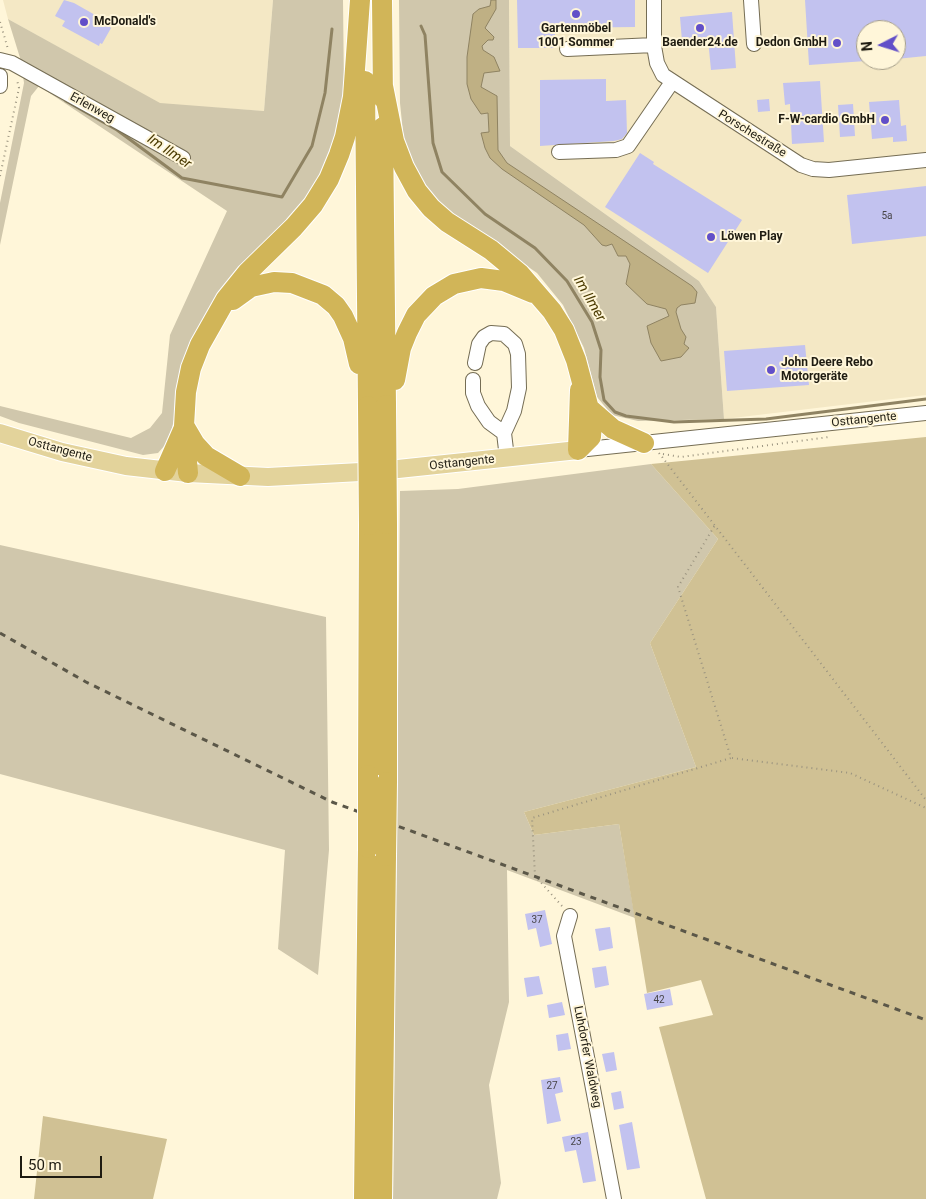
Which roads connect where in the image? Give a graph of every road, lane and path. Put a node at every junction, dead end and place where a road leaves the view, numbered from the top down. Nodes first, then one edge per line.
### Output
1 (362, 0) edge
2 (382, 0) edge
3 (654, 0) edge
4 (751, 0) edge
5 (0, 22) edge
6 (754, 44) dead end
7 (654, 45) junction
8 (567, 49) dead end
9 (6, 62) edge
10 (0, 76) edge
11 (672, 82) junction
12 (0, 86) edge
13 (383, 86) junction
14 (559, 152) dead end
15 (183, 158) dead end
16 (926, 160) edge
17 (0, 176) edge
18 (541, 298) junction
19 (211, 324) junction
20 (475, 362) dead end
21 (473, 380) dead end
22 (580, 381) junction
23 (382, 405) junction
24 (590, 409) junction
25 (926, 413) edge
26 (184, 426) junction
27 (0, 433) edge
28 (504, 433) junction
29 (836, 436) dead end
30 (644, 443) junction
31 (578, 450) junction
32 (507, 458) junction
33 (165, 471) junction
34 (188, 473) junction
35 (240, 476) junction
36 (378, 525) junction
37 (715, 525) junction
38 (731, 758) junction
39 (926, 800) edge
40 (926, 808) edge
41 (377, 852) junction
42 (570, 916) joint
43 (364, 1199) edge
44 (382, 1199) edge
45 (614, 1199) edge

1 - 19 highway
1 - 23 highway
2 - 13 highway
3 - 7 street, Porschestraße
4 - 6 street
5 - 9 path
7 - 8 street
7 - 11 street, Porschestraße
9 - 15 street, Erlenweg
9 - 17 path
10 - 12 street
11 - 14 street
11 - 16 street, Porschestraße
13 - 18 highway
13 - 23 highway
18 - 22 highway
18 - 23 highway
19 - 23 highway
19 - 26 highway
20 - 28 street
21 - 28 street
22 - 24 highway
22 - 31 highway
23 - 36 highway, bridge
23 - 36 highway, bridge
24 - 30 highway
24 - 31 highway
25 - 30 street, Osttangente
26 - 33 highway
26 - 34 highway
26 - 35 highway
27 - 33 main road, Osttangente
28 - 32 street
29 - 37 path
30 - 31 street, Osttangente
31 - 32 main road, Osttangente
32 - 35 main road, Osttangente
33 - 34 main road, Osttangente
34 - 35 main road, Osttangente
36 - 41 highway, bridge
37 - 38 path
37 - 39 path
38 - 40 path
38 - 42 path
41 - 43 highway
41 - 44 highway
42 - 45 street, Luhdorfer Waldweg

